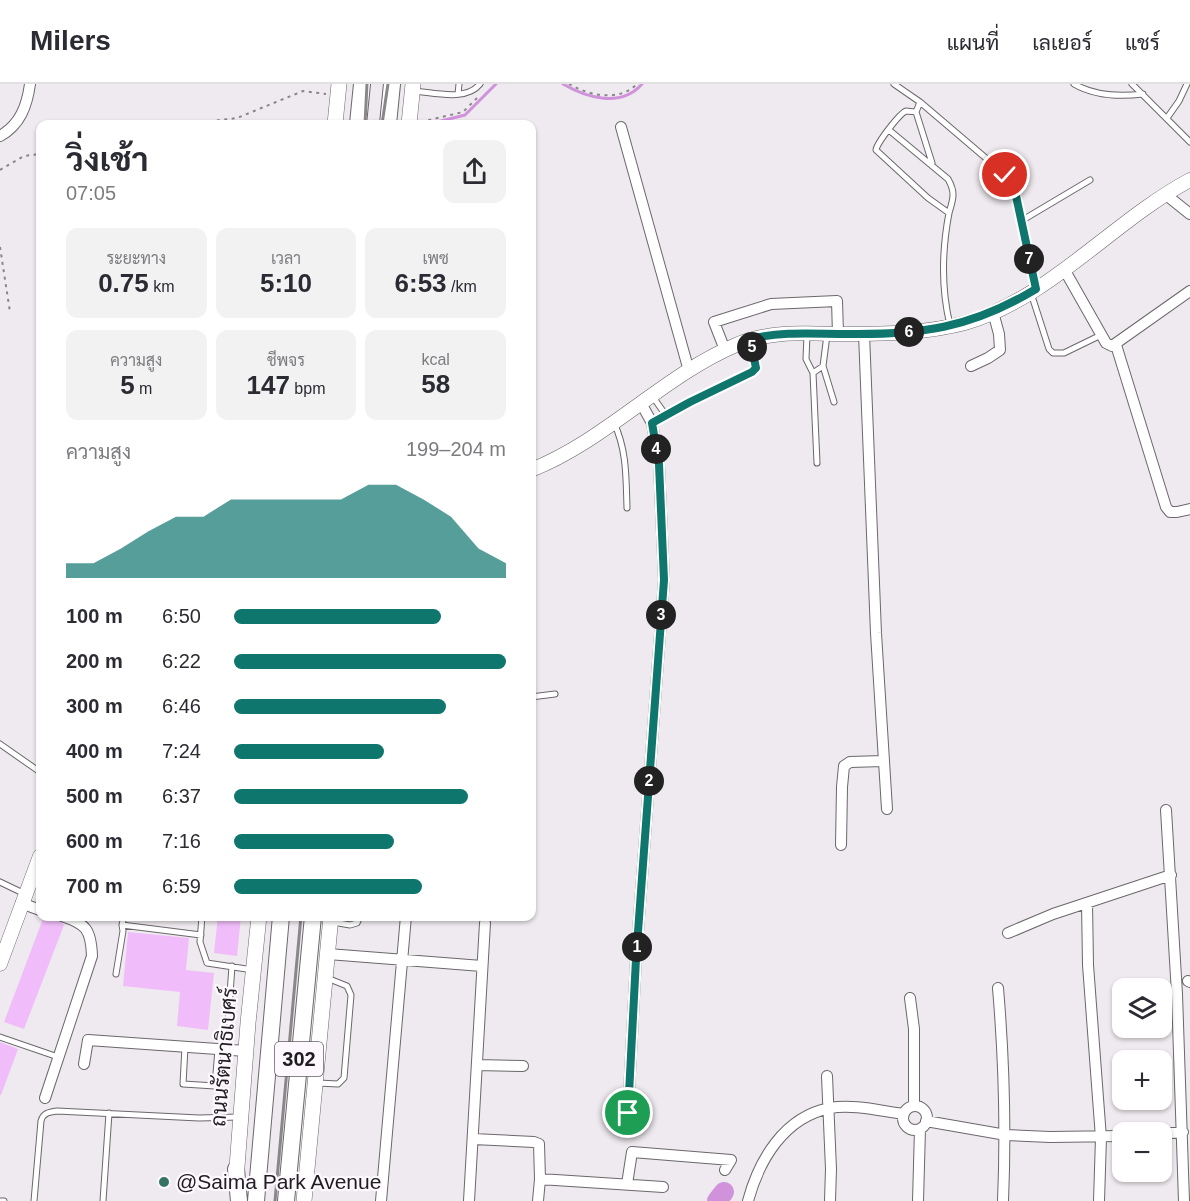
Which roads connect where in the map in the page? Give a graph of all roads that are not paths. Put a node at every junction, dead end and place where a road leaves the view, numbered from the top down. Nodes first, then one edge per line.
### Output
1 (30, 84) edge
2 (362, 84) edge
3 (392, 84) edge
4 (459, 84) edge
5 (894, 84) edge
6 (1074, 84) edge
7 (1132, 84) edge
8 (1187, 84) edge
9 (482, 86) edge
10 (413, 88) edge
11 (338, 89) edge
12 (458, 94) junction
13 (1143, 94) junction
14 (920, 102) junction
15 (916, 112) junction
16 (1167, 118) junction
17 (335, 120) edge
18 (358, 120) edge
19 (388, 120) edge
20 (409, 120) edge
21 (621, 127) dead end
22 (889, 130) junction
23 (0, 136) edge
24 (1190, 142) edge
25 (932, 164) junction
26 (1089, 180) dead end
27 (1190, 180) edge
28 (1165, 194) junction
29 (949, 213) junction
30 (1190, 214) edge
31 (1021, 221) junction
32 (1064, 269) junction
33 (1033, 290) junction
34 (1189, 294) edge
35 (993, 312) junction
36 (950, 326) junction
37 (807, 333) junction
38 (832, 334) junction
39 (864, 334) junction
40 (1101, 335) junction
41 (750, 339) junction
42 (1116, 345) junction
43 (725, 350) junction
44 (823, 366) junction
45 (970, 366) dead end
46 (689, 371) junction
47 (813, 373) junction
48 (647, 399) junction
49 (834, 402) dead end
50 (665, 414) junction
51 (613, 422) junction
52 (652, 423) junction
53 (817, 463) dead end
54 (536, 468) edge
55 (627, 508) dead end
56 (1190, 508) edge
57 (555, 694) dead end
58 (536, 696) edge
59 (0, 744) edge
60 (883, 761) junction
61 (36, 769) edge
62 (887, 809) dead end
63 (1166, 810) dead end
64 (841, 845) dead end
65 (36, 866) edge
66 (1171, 875) junction
67 (0, 882) edge
68 (23, 899) junction
69 (1087, 903) junction
70 (36, 907) edge
71 (76, 921) edge
72 (123, 921) edge
73 (202, 921) edge
74 (259, 921) edge
75 (281, 921) edge
76 (313, 921) edge
77 (331, 921) edge
78 (337, 921) edge
79 (358, 921) edge
80 (406, 921) edge
81 (485, 923) dead end
82 (122, 925) junction
83 (1008, 933) dead end
84 (201, 935) junction
85 (328, 954) junction
86 (403, 959) junction
87 (0, 964) edge
88 (232, 966) junction
89 (482, 966) junction
90 (254, 970) junction
91 (116, 974) dead end
92 (326, 978) junction
93 (998, 988) dead end
94 (910, 998) dead end
95 (228, 1022) dead end
96 (0, 1037) edge
97 (185, 1046) junction
98 (218, 1049) junction
99 (246, 1051) junction
100 (58, 1057) junction
101 (84, 1064) dead end
102 (477, 1065) junction
103 (524, 1066) dead end
104 (827, 1076) dead end
105 (316, 1082) junction
106 (45, 1098) dead end
107 (915, 1106) junction
108 (829, 1108) junction
109 (109, 1113) junction
110 (628, 1113) dead end
111 (904, 1114) junction
112 (241, 1117) junction
113 (923, 1125) junction
114 (1183, 1132) junction
115 (1172, 1133) edge
116 (1006, 1135) junction
117 (1112, 1137) edge
118 (1101, 1138) junction
119 (473, 1139) junction
120 (236, 1169) junction
121 (725, 1170) dead end
122 (540, 1179) junction
123 (627, 1184) junction
124 (663, 1187) dead end
125 (34, 1201) edge
126 (103, 1201) edge
127 (234, 1201) edge
128 (239, 1201) edge
129 (256, 1201) edge
130 (286, 1201) edge
131 (304, 1201) edge
132 (381, 1201) edge
133 (469, 1201) edge
134 (538, 1201) edge
135 (748, 1201) edge
136 (830, 1201) edge
137 (918, 1201) edge
138 (1003, 1201) edge
139 (1099, 1201) edge
140 (1184, 1201) edge

1 - 23 street
2 - 18 main road
3 - 19 main road
4 - 12 lane
5 - 14 lane
6 - 13 lane
7 - 13 lane
8 - 16 lane
9 - 12 lane
10 - 12 lane
10 - 20 main road
11 - 17 main road
13 - 16 lane
14 - 15 lane
14 - 31 lane
15 - 22 lane
15 - 25 lane
16 - 24 lane
21 - 46 street
22 - 25 lane
22 - 29 lane
25 - 29 lane
26 - 31 lane
27 - 28 street
28 - 30 street
28 - 32 street
29 - 36 lane
31 - 33 lane
32 - 33 street
32 - 40 street
33 - 35 street
33 - 40 lane
34 - 42 street
35 - 36 street
35 - 45 street
36 - 39 street
37 - 38 street
37 - 41 street
37 - 47 lane
38 - 39 street
38 - 43 street
38 - 44 lane
39 - 60 street
40 - 42 street
41 - 43 street
41 - 50 lane
42 - 56 street
43 - 46 street
44 - 47 lane
44 - 49 lane
46 - 48 street
47 - 53 lane
48 - 50 lane
48 - 51 street
48 - 52 street
50 - 52 lane
51 - 54 street
51 - 55 lane
52 - 110 street
57 - 58 lane
59 - 61 lane
60 - 62 street
60 - 64 street
63 - 66 street
65 - 68 street
66 - 69 street
66 - 114 street
67 - 68 lane
68 - 70 street
68 - 87 street
69 - 83 street
69 - 118 street
71 - 100 street
72 - 82 lane
73 - 84 lane
74 - 90 main road, ถนนรัตนาธิเบศร์ / 302
75 - 129 main road, ถนนรัตนาธิเบศร์ / 302
76 - 130 main road, 302
77 - 85 main road, 302
78 - 79 lane
80 - 86 street
81 - 89 street
82 - 84 lane
82 - 91 lane
84 - 88 lane
85 - 86 street
85 - 92 main road, 302
86 - 89 street
86 - 132 street
88 - 90 lane
88 - 95 lane
89 - 102 street
90 - 99 main road, ถนนรัตนาธิเบศร์ / 302
92 - 105 main road, 302
92 - 105 lane
93 - 116 street
94 - 107 street
96 - 100 lane
97 - 98 street
97 - 98 lane
97 - 101 street
98 - 99 street
99 - 112 main road, ถนนรัตนาธิเบศร์ / 302
100 - 106 street
102 - 103 street
102 - 119 street
104 - 108 street
105 - 131 main road, 302
107 - 111 street
107 - 113 street
108 - 111 street
108 - 135 street
108 - 136 street
109 - 112 lane
109 - 125 lane
109 - 126 lane
111 - 113 street
112 - 120 main road, ถนนรัตนาธิเบศร์ / 302
113 - 116 street
113 - 137 street
114 - 115 street
114 - 140 street
116 - 118 street
116 - 138 street
117 - 118 street
118 - 139 street
119 - 122 street
119 - 133 street
120 - 127 main road, ถนนรัตนาธิเบศร์ / 302
120 - 128 main road
121 - 123 street
122 - 123 street
122 - 134 street
123 - 124 street

